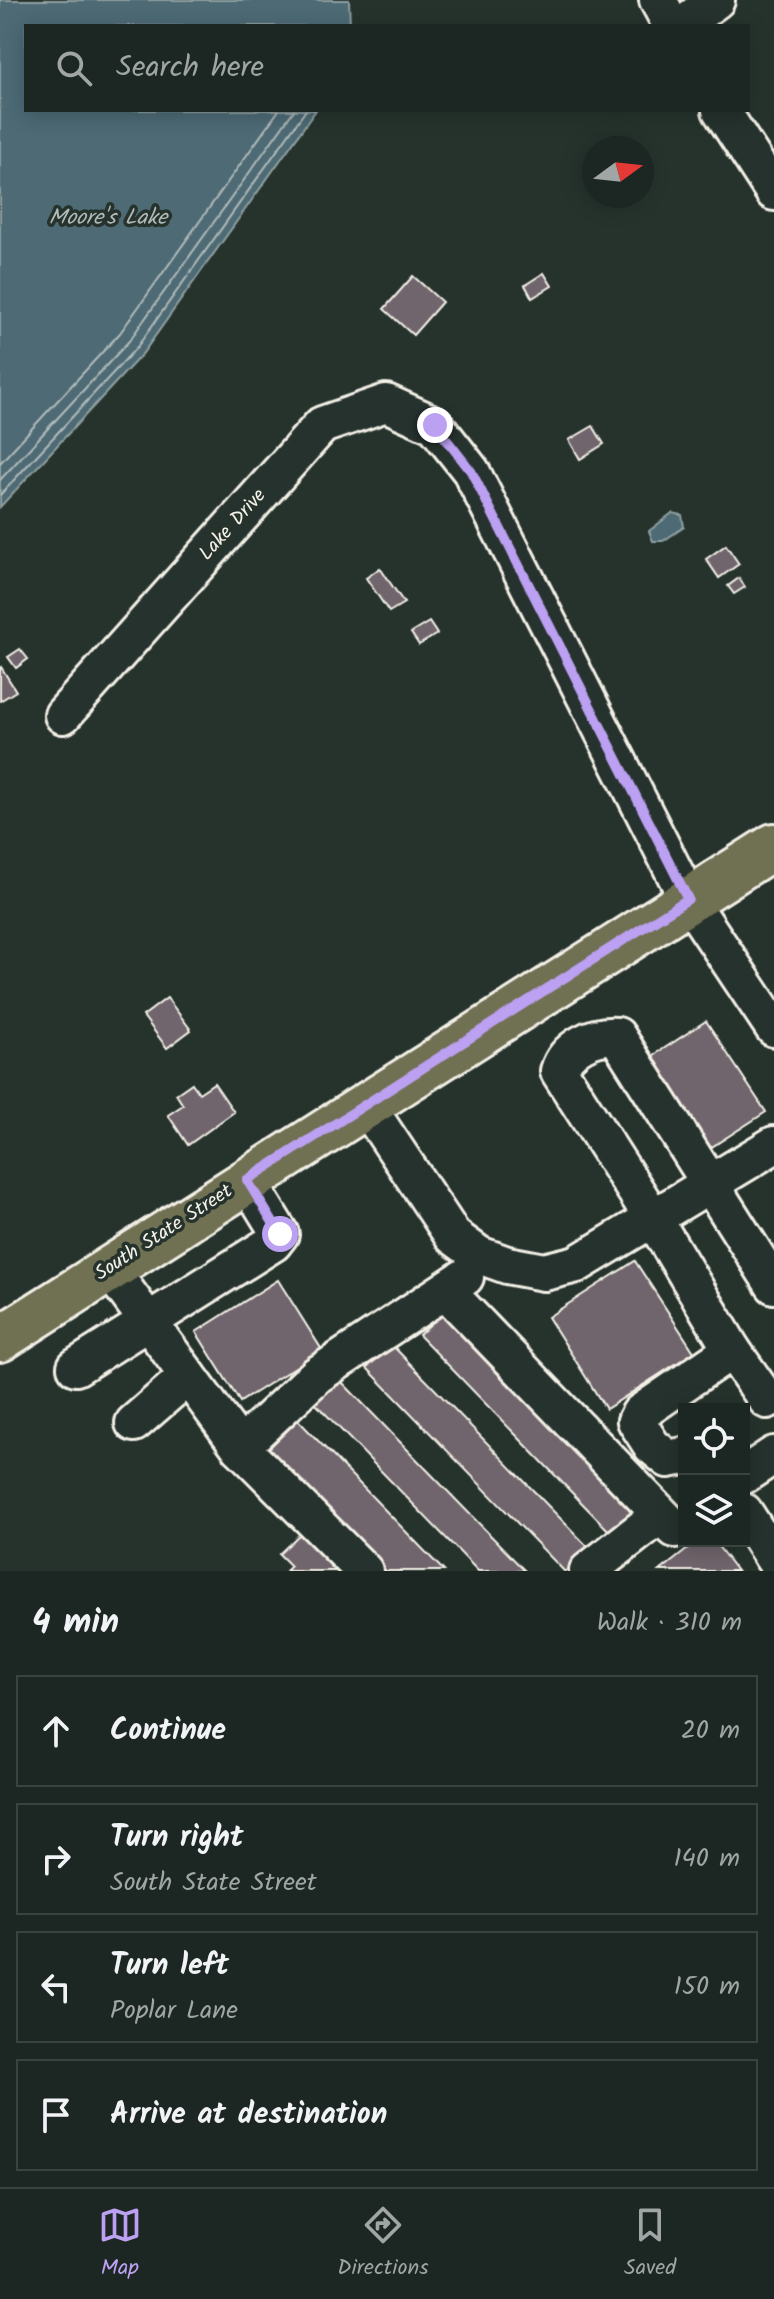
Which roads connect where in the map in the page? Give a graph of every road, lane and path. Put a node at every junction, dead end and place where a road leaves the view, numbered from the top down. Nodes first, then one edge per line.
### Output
1 (658, 0) edge
2 (716, 0) edge
3 (671, 24) edge
4 (684, 24) edge
5 (722, 112) edge
6 (774, 192) edge
7 (63, 715) dead end
8 (774, 846) edge
9 (688, 899) junction
10 (774, 1028) edge
11 (366, 1105) junction
12 (774, 1145) edge
13 (247, 1180) junction
14 (709, 1184) junction
15 (653, 1218) junction
16 (479, 1255) junction
17 (109, 1268) junction
18 (774, 1285) edge
19 (446, 1291) junction
20 (148, 1321) junction
21 (0, 1339) edge
22 (732, 1350) junction
23 (76, 1367) dead end
24 (188, 1376) junction
25 (762, 1404) edge
26 (134, 1423) dead end
27 (240, 1447) junction
28 (774, 1455) edge
29 (678, 1457) edge
30 (750, 1471) edge
31 (750, 1521) edge
32 (673, 1522) edge
33 (774, 1559) edge
34 (364, 1571) edge
35 (588, 1571) edge
36 (619, 1571) edge

1 - 3 street
2 - 4 street
5 - 6 street
7 - 9 street, Lake Drive
8 - 9 main road, South State Street
9 - 10 street
9 - 11 main road, South State Street
11 - 13 main road, South State Street
11 - 16 street
12 - 14 street
13 - 17 main road, South State Street
13 - 20 street
14 - 15 street
14 - 15 street
14 - 18 street
15 - 16 street
15 - 22 street
16 - 19 street
17 - 20 street
17 - 21 main road, South State Street
19 - 27 street
19 - 32 street
20 - 23 street
20 - 24 street
22 - 25 street
22 - 29 street
24 - 26 street
24 - 27 street
27 - 34 street
28 - 30 street
31 - 33 street
32 - 35 street
32 - 36 street

